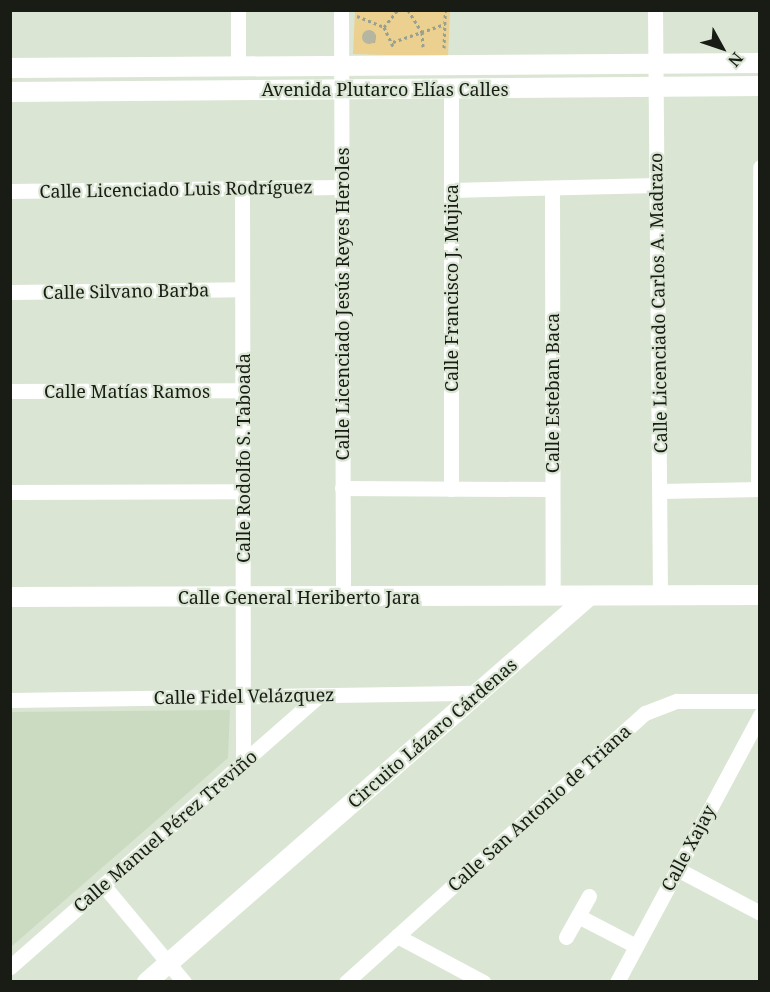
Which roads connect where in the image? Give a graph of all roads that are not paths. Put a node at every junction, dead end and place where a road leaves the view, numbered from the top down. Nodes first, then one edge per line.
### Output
1 (238, 10) edge
2 (655, 10) edge
3 (341, 12) edge
4 (759, 63) edge
5 (655, 64) junction
6 (341, 65) junction
7 (238, 66) junction
8 (10, 68) edge
9 (759, 86) edge
10 (656, 87) junction
11 (451, 88) junction
12 (341, 89) junction
13 (10, 92) edge
14 (759, 166) edge
15 (657, 185) junction
16 (759, 187) edge
17 (342, 188) junction
18 (242, 189) junction
19 (552, 189) junction
20 (451, 190) junction
21 (10, 191) edge
22 (242, 290) junction
23 (10, 292) edge
24 (243, 390) junction
25 (10, 391) edge
26 (342, 488) junction
27 (451, 489) junction
28 (552, 489) junction
29 (759, 489) edge
30 (243, 491) junction
31 (660, 491) junction
32 (10, 492) edge
33 (759, 595) edge
34 (660, 596) junction
35 (10, 597) edge
36 (243, 597) junction
37 (343, 597) junction
38 (553, 597) junction
39 (588, 597) junction
40 (478, 693) junction
41 (320, 695) junction
42 (244, 696) junction
43 (10, 700) edge
44 (759, 701) edge
45 (759, 715) edge
46 (243, 763) junction
47 (677, 869) junction
48 (104, 886) junction
49 (589, 896) dead end
50 (759, 913) edge
51 (578, 916) junction
52 (398, 936) junction
53 (566, 937) dead end
54 (636, 946) junction
55 (168, 963) junction
56 (10, 966) edge
57 (147, 981) edge
58 (184, 981) edge
59 (346, 981) edge
60 (483, 981) edge
61 (617, 981) edge

1 - 7 street
2 - 5 street, Calle Licenciado Carlos A. Madrazo
3 - 6 street, Calle Licenciado Jesús Reyes Heroles
4 - 5 street, Avenida Plutarco Elías Calles
5 - 6 street, Avenida Plutarco Elías Calles
5 - 10 street, Calle Licenciado Carlos A. Madrazo
6 - 7 street, Avenida Plutarco Elías Calles
6 - 12 street, Calle Licenciado Jesús Reyes Heroles
7 - 8 street, Avenida Plutarco Elías Calles
9 - 10 street, Avenida Plutarco Elías Calles
10 - 11 street, Avenida Plutarco Elías Calles
10 - 15 street, Calle Licenciado Carlos A. Madrazo
11 - 12 street, Avenida Plutarco Elías Calles
11 - 20 street, Calle Francisco J. Mujica
12 - 13 street, Avenida Plutarco Elías Calles
12 - 17 street, Calle Licenciado Jesús Reyes Heroles
14 - 16 street
15 - 19 street
15 - 31 street, Calle Licenciado Carlos A. Madrazo
16 - 29 street
17 - 18 street, Calle Licenciado Luis Rodríguez
17 - 26 street, Calle Licenciado Jesús Reyes Heroles
18 - 21 street, Calle Licenciado Luis Rodríguez
18 - 22 street, Calle Rodolfo S. Taboada
19 - 20 street
19 - 28 street, Calle Esteban Baca
20 - 27 street, Calle Francisco J. Mujica
22 - 23 street, Calle Silvano Barba
22 - 24 street, Calle Rodolfo S. Taboada
24 - 25 street, Calle Matías Ramos
24 - 30 street, Calle Rodolfo S. Taboada
26 - 27 street
26 - 37 street, Calle Licenciado Jesús Reyes Heroles
27 - 28 street
28 - 38 street, Calle Esteban Baca
29 - 31 street
30 - 32 street
30 - 36 street, Calle Rodolfo S. Taboada
31 - 34 street, Calle Licenciado Carlos A. Madrazo
33 - 34 street
34 - 39 street
35 - 36 street, Calle General Heriberto Jara
36 - 37 street, Calle General Heriberto Jara
36 - 42 street, Calle Rodolfo S. Taboada
37 - 38 street, Calle General Heriberto Jara
38 - 39 street, Calle General Heriberto Jara
39 - 40 street, Circuito Lázaro Cárdenas
40 - 41 street, Calle Fidel Velázquez
40 - 55 street, Circuito Lázaro Cárdenas
41 - 42 street, Calle Fidel Velázquez
41 - 46 street, Calle Manuel Pérez Treviño
42 - 43 street, Calle Fidel Velázquez
42 - 46 street, Calle Rodolfo S. Taboada
44 - 52 street, Calle San Antonio de Triana
45 - 47 street, Calle Xajay
46 - 48 street, Calle Manuel Pérez Treviño
47 - 50 street
47 - 54 street, Calle Xajay
48 - 55 street
48 - 56 street, Calle Manuel Pérez Treviño
49 - 51 street
51 - 53 street
51 - 54 street
52 - 59 street, Calle San Antonio de Triana
52 - 60 street
54 - 61 street, Calle Xajay
55 - 57 street, Circuito Lázaro Cárdenas
55 - 58 street

